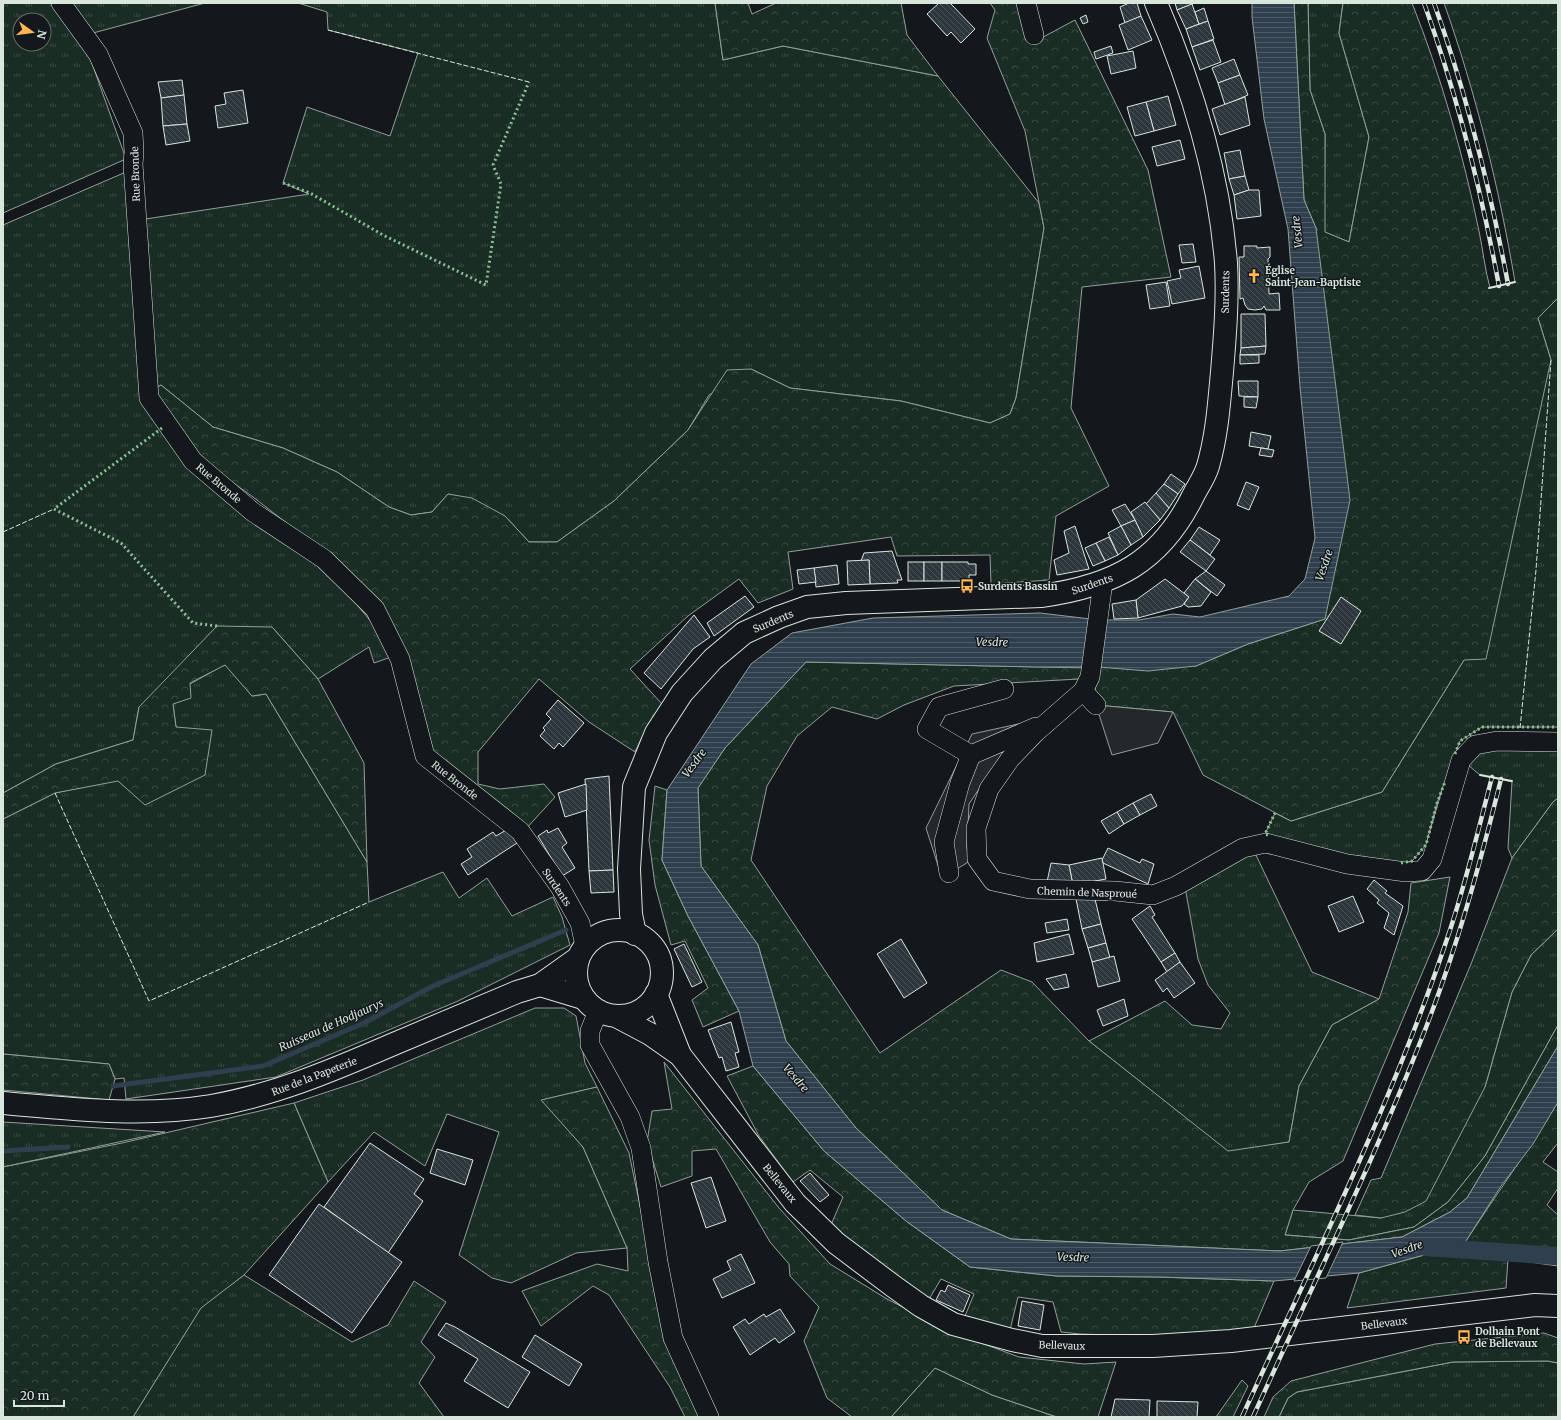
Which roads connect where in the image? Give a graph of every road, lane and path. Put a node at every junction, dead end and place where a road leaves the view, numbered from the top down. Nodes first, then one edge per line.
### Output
1 (61, 3) edge
2 (1026, 3) edge
3 (1156, 3) edge
4 (1034, 35) dead end
5 (1103, 582) junction
6 (1004, 689) dead end
7 (1083, 690) junction
8 (1096, 705) dead end
9 (1046, 723) junction
10 (1558, 742) edge
11 (971, 754) junction
12 (520, 831) joint
13 (976, 840) junction
14 (944, 842) junction
15 (949, 873) dead end
16 (635, 934) junction
17 (582, 952) junction
18 (540, 985) junction
19 (656, 994) junction
20 (599, 1008) junction
21 (680, 1055) junction
22 (3, 1103) edge
23 (1558, 1306) edge
24 (709, 1417) edge

1 - 12 street, Rue Bronde
2 - 4 street
3 - 5 main road, Surdents
5 - 7 street, Chemin de Nasproué
5 - 16 main road, Surdents
6 - 11 street
7 - 8 street
7 - 9 street, Chemin de Nasproué
9 - 11 street
9 - 13 street, Chemin de Nasproué
10 - 13 street, Chemin de Nasproué
11 - 14 street
12 - 17 street, Surdents
13 - 14 street
14 - 15 street
16 - 17 main road
16 - 19 main road
17 - 18 main road, Rue de la Papeterie
17 - 20 main road
18 - 20 main road
18 - 22 main road, Rue de la Papeterie
19 - 20 main road
19 - 21 main road, Bellevaux
20 - 21 main road, Bellevaux
20 - 24 street
21 - 23 main road, Bellevaux

